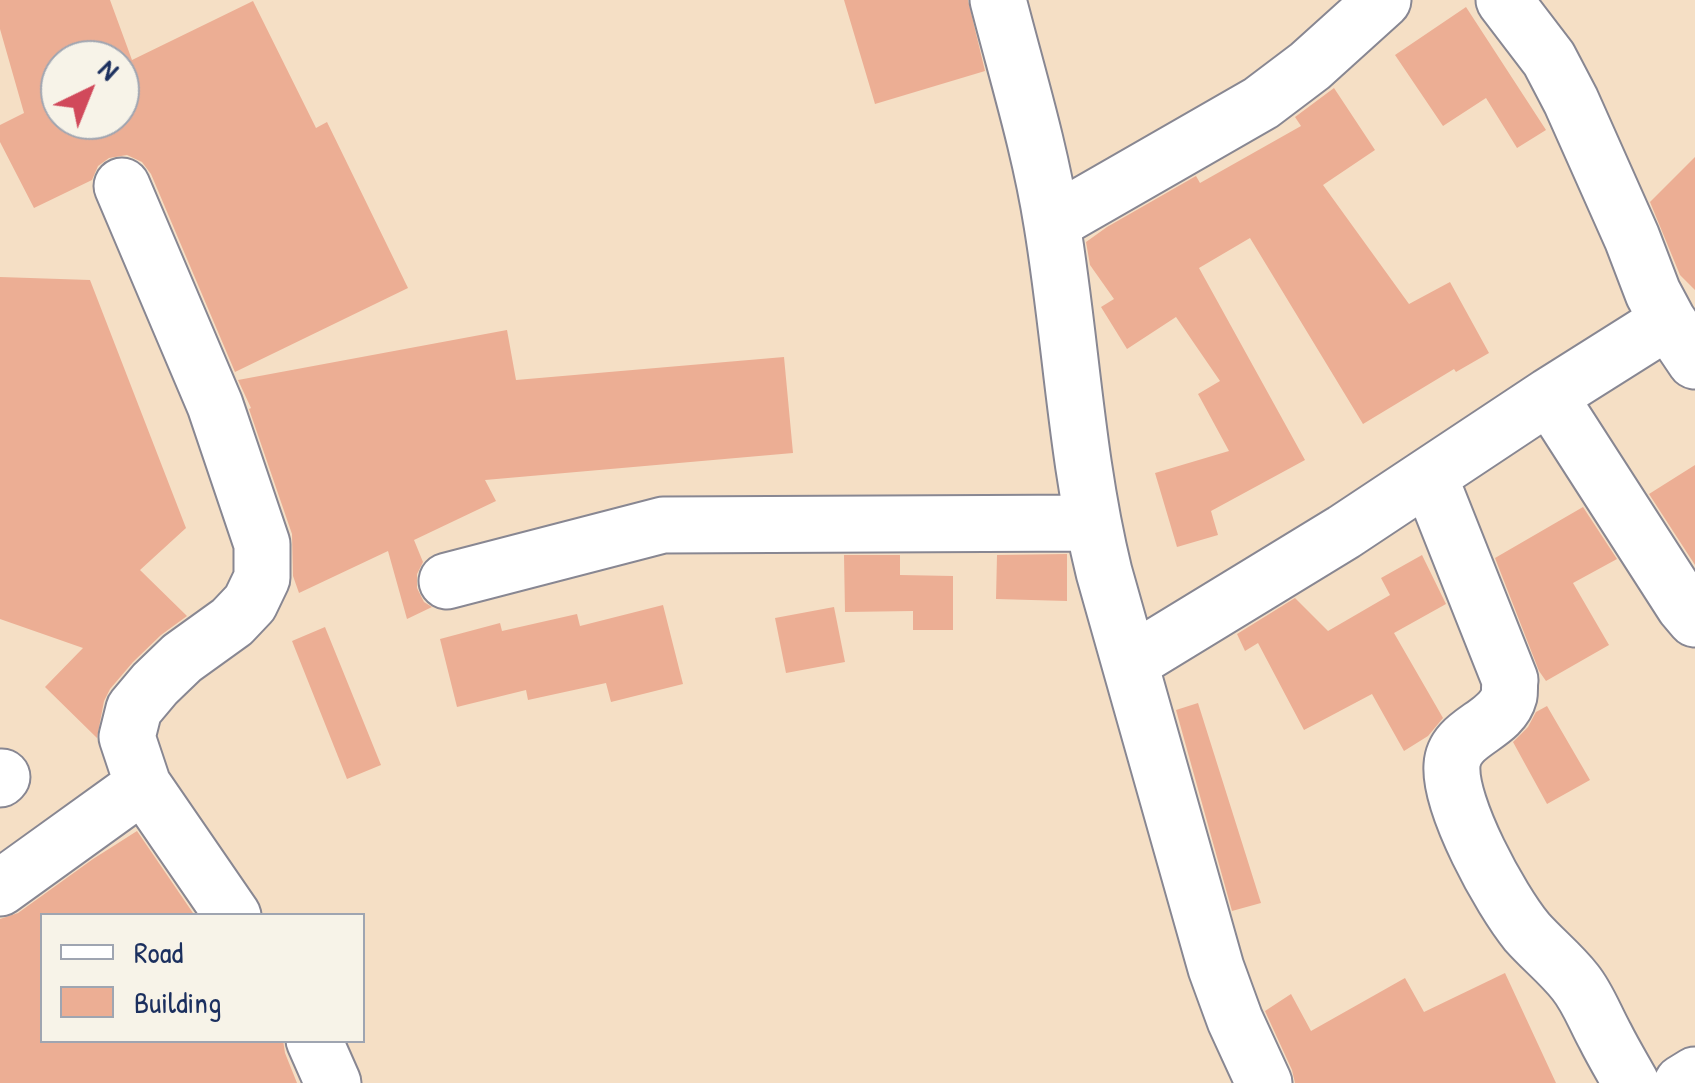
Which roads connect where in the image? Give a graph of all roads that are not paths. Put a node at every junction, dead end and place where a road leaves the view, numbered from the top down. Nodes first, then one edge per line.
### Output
1 (998, 0) edge
2 (1383, 0) edge
3 (1504, 0) edge
4 (122, 186) dead end
5 (1052, 222) junction
6 (1681, 341) edge
7 (1550, 396) junction
8 (1429, 476) junction
9 (1092, 522) junction
10 (448, 581) dead end
11 (1695, 619) edge
12 (1131, 662) junction
13 (143, 785) junction
14 (0, 888) edge
15 (230, 913) edge
16 (315, 1043) edge
17 (1695, 1075) edge
18 (333, 1083) edge
19 (1264, 1083) edge
20 (1632, 1083) edge
21 (1682, 1083) edge

1 - 5 street
2 - 5 street
3 - 6 street
4 - 13 street
5 - 9 street
6 - 7 street
7 - 8 street
7 - 11 street
8 - 12 street
8 - 20 street
9 - 10 street
9 - 12 street
12 - 19 street
13 - 14 street
13 - 15 street
16 - 18 street
17 - 21 street

